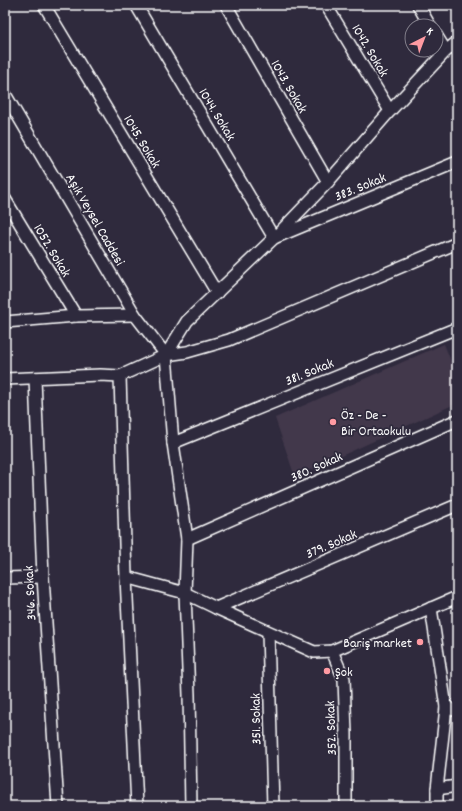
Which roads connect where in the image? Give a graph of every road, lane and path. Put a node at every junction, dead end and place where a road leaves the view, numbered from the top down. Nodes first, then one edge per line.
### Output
1 (44, 5) edge
2 (136, 5) edge
3 (226, 5) edge
4 (326, 5) edge
5 (418, 5) edge
6 (425, 18) edge
7 (457, 42) edge
8 (444, 48) edge
9 (446, 51) junction
10 (5, 94) edge
11 (390, 111) junction
12 (457, 162) edge
13 (328, 182) junction
14 (5, 199) edge
15 (274, 238) junction
16 (457, 243) edge
17 (217, 293) junction
18 (135, 315) junction
19 (76, 316) junction
20 (5, 322) edge
21 (457, 328) edge
22 (166, 355) junction
23 (120, 376) junction
24 (35, 378) junction
25 (5, 379) edge
26 (457, 420) edge
27 (173, 443) junction
28 (457, 505) edge
29 (187, 540) junction
30 (43, 577) junction
31 (126, 577) junction
32 (5, 578) edge
33 (185, 593) junction
34 (457, 597) edge
35 (216, 608) junction
36 (431, 608) junction
37 (268, 632) junction
38 (332, 651) junction
39 (453, 708) edge
40 (457, 786) edge
41 (437, 789) junction
42 (58, 806) edge
43 (137, 806) edge
44 (191, 806) edge
45 (272, 806) edge
46 (346, 806) edge
47 (437, 806) edge

1 - 17 street, 1045. Sokak
2 - 15 street, 1044. Sokak
3 - 13 street, 1043. Sokak
4 - 11 street, 1042. Sokak
5 - 6 street
7 - 9 street
8 - 9 street
9 - 11 street
10 - 18 street, Aşık Veysel Caddesi
11 - 13 street
12 - 15 street, 383. Sokak
13 - 15 street
14 - 19 street, 1052. Sokak
15 - 17 street
16 - 22 street
17 - 22 street
18 - 19 street
18 - 22 street, Aşık Veysel Caddesi
19 - 20 street
21 - 27 street, 381. Sokak
22 - 23 street
22 - 27 street
23 - 24 street
23 - 31 street
24 - 25 street
24 - 30 street, 346. Sokak
26 - 29 street, 380. Sokak
27 - 29 street
28 - 35 street, 379. Sokak
29 - 33 street
30 - 32 street
30 - 42 street, 346. Sokak
31 - 33 street
31 - 43 street
33 - 35 street
33 - 44 street
34 - 36 street
35 - 37 street
36 - 38 street
36 - 39 street
37 - 38 street
37 - 45 street, 351. Sokak
38 - 46 street, 352. Sokak
39 - 41 street
40 - 41 street
41 - 47 street

